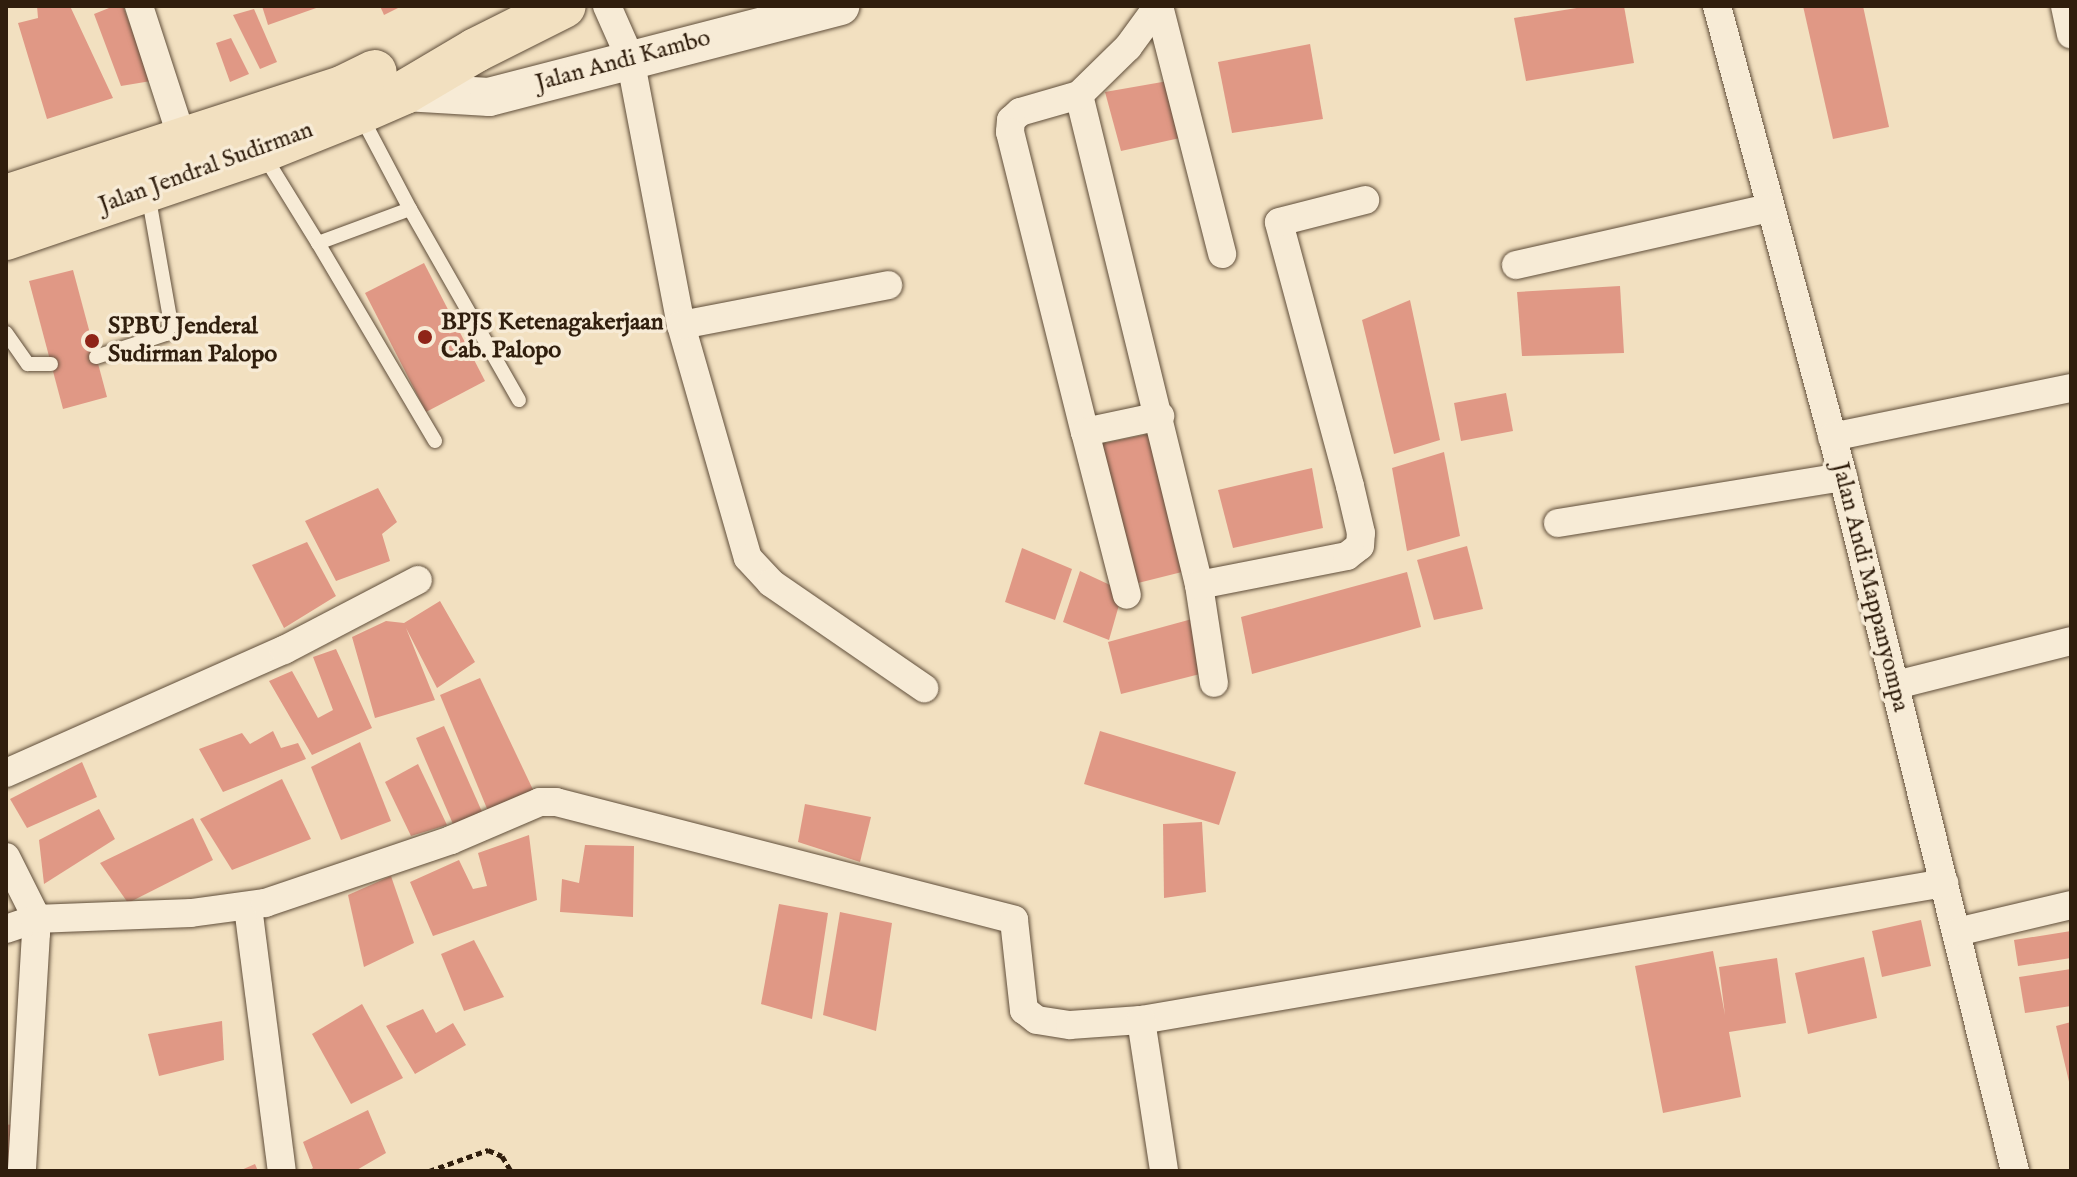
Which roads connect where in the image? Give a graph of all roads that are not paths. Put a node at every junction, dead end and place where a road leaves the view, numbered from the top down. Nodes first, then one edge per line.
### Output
1 (139, 6) edge
2 (508, 6) edge
3 (564, 6) edge
4 (607, 6) edge
5 (840, 6) edge
6 (1159, 6) edge
7 (1717, 6) edge
8 (2065, 6) edge
9 (2071, 34) edge
10 (630, 58) junction
11 (397, 79) junction
12 (1079, 95) junction
13 (359, 112) junction
14 (182, 138) junction
15 (261, 151) junction
16 (148, 189) junction
17 (6, 197) edge
18 (1365, 200) dead end
19 (1769, 208) junction
20 (410, 209) junction
21 (6, 238) edge
22 (318, 243) junction
23 (1222, 254) dead end
24 (1516, 265) dead end
25 (888, 285) dead end
26 (681, 325) junction
27 (6, 333) edge
28 (96, 357) dead end
29 (51, 364) dead end
30 (2071, 388) edge
31 (519, 400) dead end
32 (1160, 416) junction
33 (1085, 432) junction
34 (1832, 437) junction
35 (435, 441) dead end
36 (1843, 477) junction
37 (1558, 523) dead end
38 (418, 580) dead end
39 (1199, 585) junction
40 (1127, 595) dead end
41 (2071, 641) edge
42 (1214, 683) dead end
43 (1896, 685) junction
44 (924, 688) dead end
45 (6, 773) edge
46 (6, 857) edge
47 (1944, 883) junction
48 (2071, 905) edge
49 (248, 907) junction
50 (35, 919) junction
51 (6, 929) edge
52 (1957, 932) junction
53 (1141, 1020) junction
54 (22, 1171) edge
55 (282, 1171) edge
56 (1164, 1171) edge
57 (2015, 1171) edge

1 - 14 street
2 - 11 highway
3 - 11 highway
4 - 10 street
5 - 10 street, Jalan Andi Kambo
6 - 12 street
6 - 23 street
7 - 19 street, Jalan Andi Mappanyompa
8 - 9 street
10 - 11 street, Jalan Andi Kambo
10 - 26 street
11 - 13 highway, Jalan Jendral Sudirman
11 - 14 highway, Jalan Jendral Sudirman
12 - 32 street
12 - 33 street
13 - 15 highway, Jalan Jendral Sudirman
13 - 20 lane
14 - 17 highway, Jalan Jendral Sudirman
15 - 16 highway, Jalan Jendral Sudirman
15 - 22 lane
16 - 21 highway, Jalan Jendral Sudirman
16 - 28 lane
18 - 39 street
19 - 24 street
19 - 34 street, Jalan Andi Mappanyompa
20 - 22 lane
20 - 31 lane
22 - 35 lane
25 - 26 street
26 - 44 street
27 - 29 lane
30 - 34 street
32 - 33 street
32 - 39 street
33 - 40 street
34 - 36 street, Jalan Andi Mappanyompa
36 - 37 street
36 - 43 street, Jalan Andi Mappanyompa
38 - 45 street
39 - 42 street
41 - 43 street
43 - 47 street, Jalan Andi Mappanyompa
46 - 50 street
47 - 52 street, Jalan Andi Mappanyompa
47 - 53 street
48 - 52 street
49 - 50 street
49 - 53 street
49 - 55 street
50 - 51 street
50 - 54 street
52 - 57 street, Jalan Andi Mappanyompa
53 - 56 street

